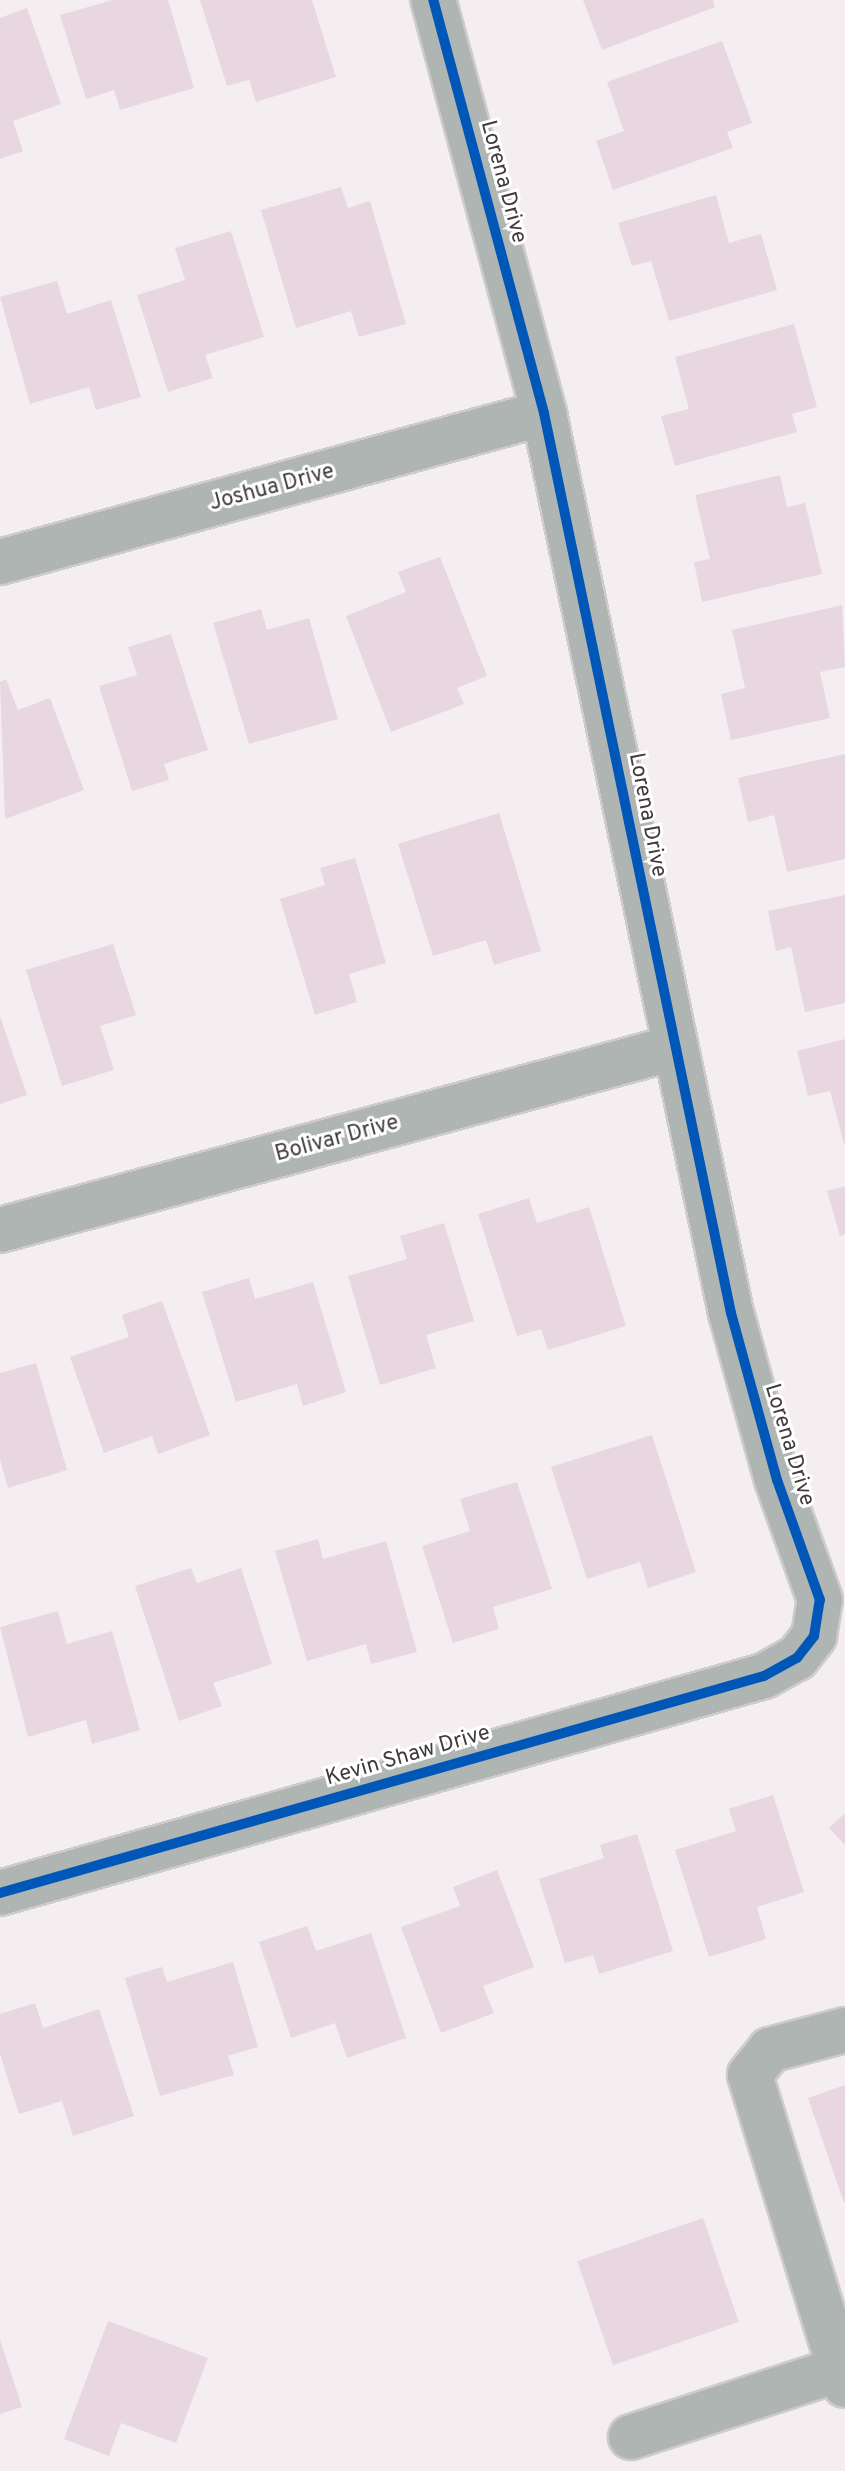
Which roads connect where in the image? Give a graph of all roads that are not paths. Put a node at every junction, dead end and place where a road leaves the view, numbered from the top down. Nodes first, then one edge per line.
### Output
1 (433, 0) edge
2 (544, 413) junction
3 (0, 562) edge
4 (673, 1048) junction
5 (0, 1230) edge
6 (814, 1636) joint
7 (0, 1893) edge
8 (845, 2030) edge
9 (842, 2377) edge
10 (631, 2437) dead end

1 - 2 street, Lorena Drive
2 - 3 street, Joshua Drive
2 - 4 street, Lorena Drive
4 - 5 street, Bolivar Drive
4 - 6 street, Lorena Drive
6 - 7 street, Kevin Shaw Drive
8 - 9 street
9 - 10 street

